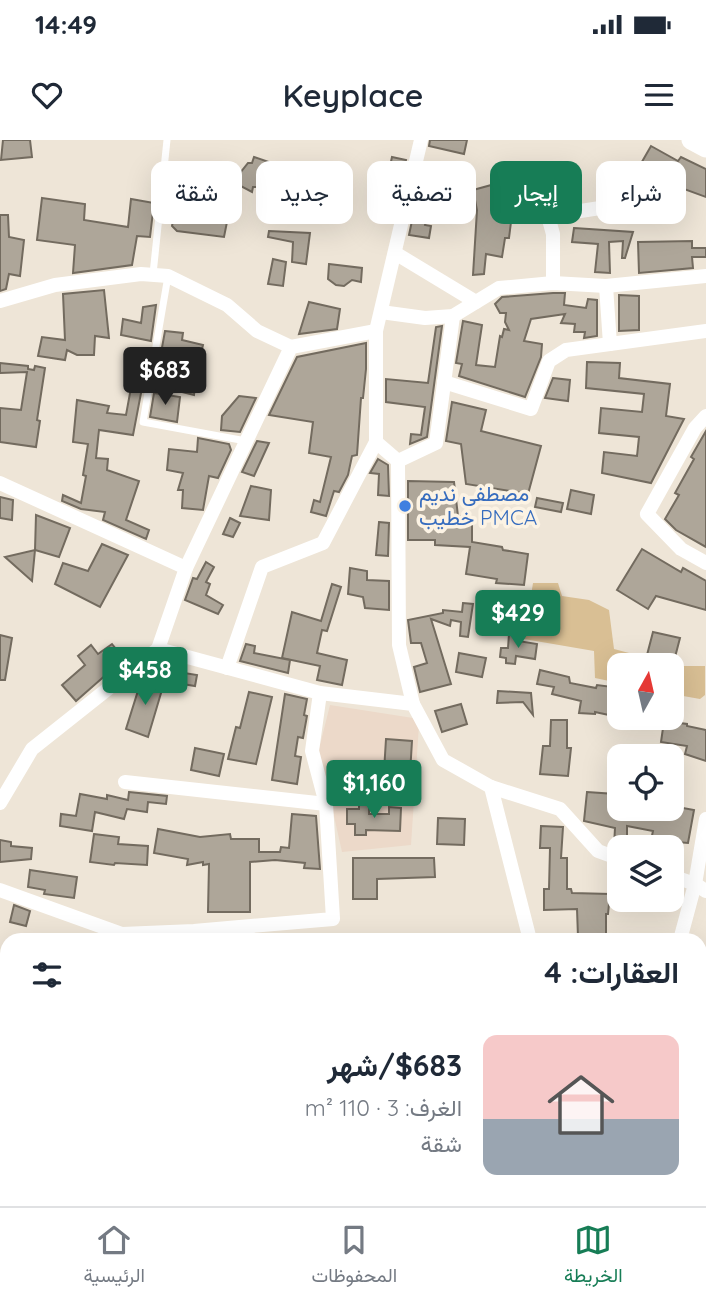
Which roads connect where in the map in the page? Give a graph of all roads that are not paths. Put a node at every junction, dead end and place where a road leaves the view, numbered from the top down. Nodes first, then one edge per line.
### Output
1 (167, 140) edge
2 (421, 140) edge
3 (691, 140) edge
4 (706, 148) edge
5 (550, 224) edge
6 (395, 253) junction
7 (161, 276) junction
8 (706, 276) edge
9 (553, 284) junction
10 (606, 286) junction
11 (0, 301) edge
12 (476, 302) junction
13 (381, 312) junction
14 (453, 316) junction
15 (376, 331) junction
16 (706, 331) edge
17 (610, 344) junction
18 (291, 347) junction
19 (444, 382) junction
20 (706, 416) edge
21 (247, 441) junction
22 (376, 442) junction
23 (398, 461) junction
24 (0, 483) edge
25 (706, 563) edge
26 (186, 568) junction
27 (158, 649) junction
28 (227, 668) junction
29 (320, 694) junction
30 (413, 704) junction
31 (125, 782) dead end
32 (491, 787) junction
33 (0, 803) edge
34 (326, 804) junction
35 (706, 819) edge
36 (607, 854) edge
37 (684, 881) edge
38 (701, 887) edge
39 (0, 890) edge
40 (119, 933) edge
41 (212, 933) edge
42 (528, 933) edge
43 (683, 933) edge

1 - 7 lane
2 - 6 street
3 - 4 street
5 - 9 street
6 - 12 street
6 - 13 street
7 - 11 street
7 - 18 street
7 - 21 lane
8 - 10 street
9 - 10 street
9 - 12 street
10 - 17 street
12 - 14 street
13 - 14 street
13 - 15 street
14 - 19 street
15 - 18 street
15 - 22 street
16 - 17 street
17 - 19 street
18 - 21 street
19 - 23 street
20 - 25 street
21 - 26 street
22 - 23 street
22 - 28 street
23 - 30 street
24 - 26 street
26 - 27 street
27 - 28 street
27 - 33 street
28 - 29 street
29 - 30 street
29 - 34 street
30 - 32 street
31 - 34 street
32 - 36 street
32 - 42 street
34 - 41 street
35 - 38 street
37 - 38 street
38 - 43 street
39 - 40 street

